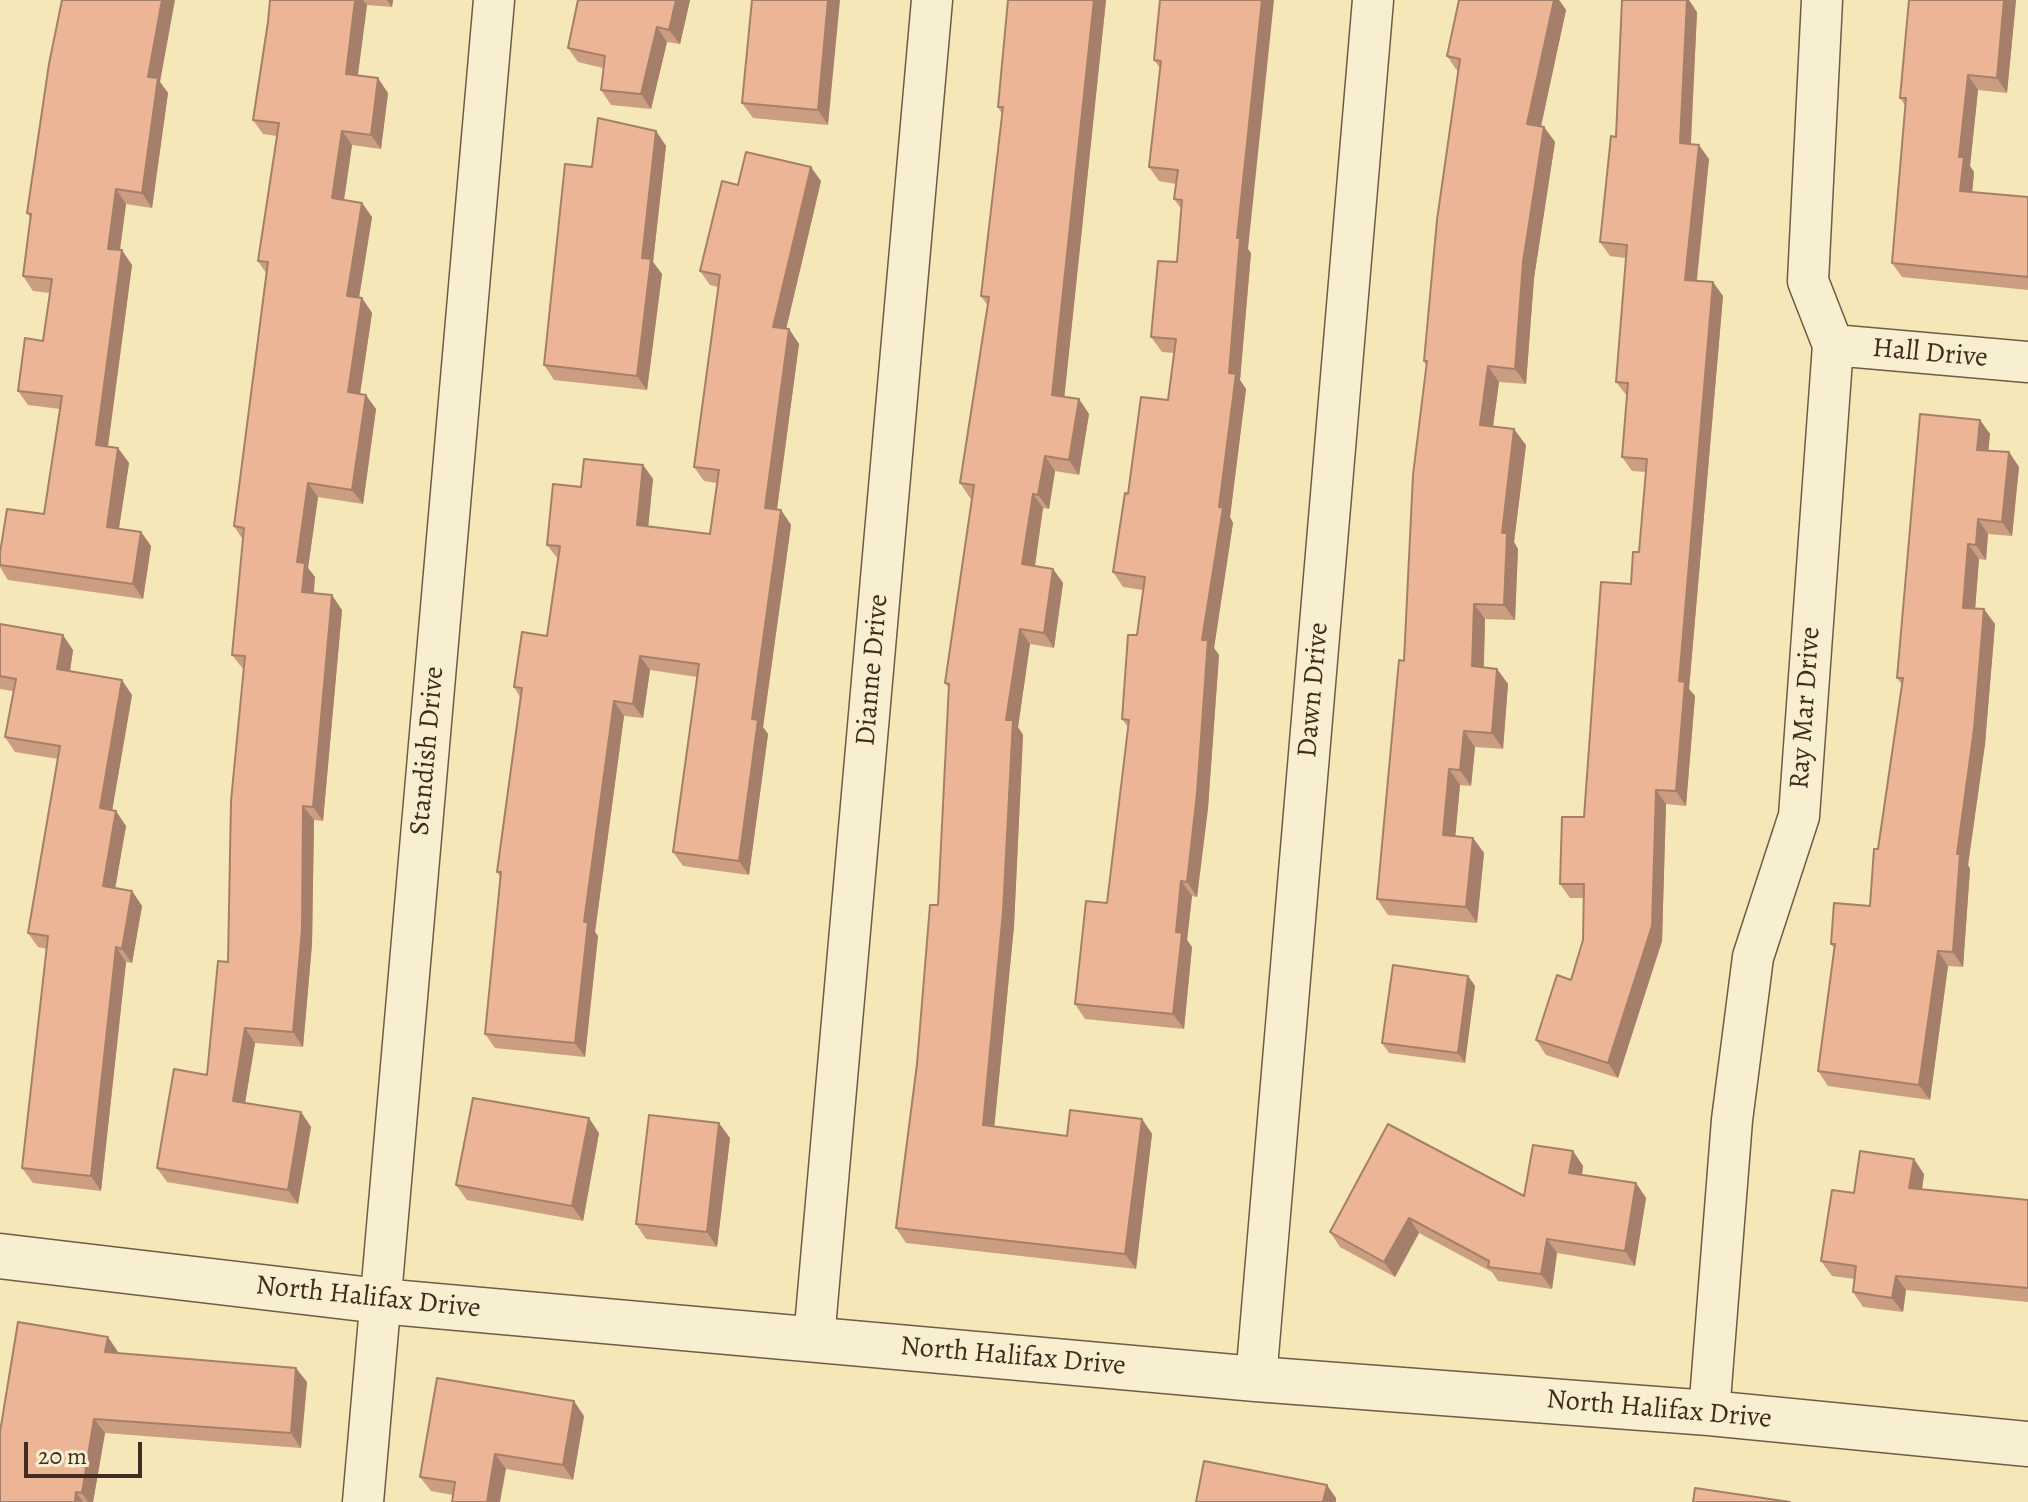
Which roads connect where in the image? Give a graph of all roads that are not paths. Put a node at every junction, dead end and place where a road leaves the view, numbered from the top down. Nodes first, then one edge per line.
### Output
1 (494, 0) edge
2 (932, 0) edge
3 (1373, 0) edge
4 (1822, 0) edge
5 (1833, 345) junction
6 (2028, 362) edge
7 (0, 1256) edge
8 (380, 1301) junction
9 (814, 1339) junction
10 (1256, 1379) junction
11 (1709, 1413) junction
12 (2028, 1444) edge
13 (363, 1502) edge

1 - 8 street, Standish Drive
2 - 9 street, Dianne Drive
3 - 10 street, Dawn Drive
4 - 5 street, Ray Mar Drive
5 - 6 street, Hall Drive
5 - 11 street, Ray Mar Drive
7 - 8 street, North Halifax Drive
8 - 9 street, North Halifax Drive
8 - 13 street, Standish Drive
9 - 10 street, North Halifax Drive
10 - 11 street, North Halifax Drive
11 - 12 street, North Halifax Drive

